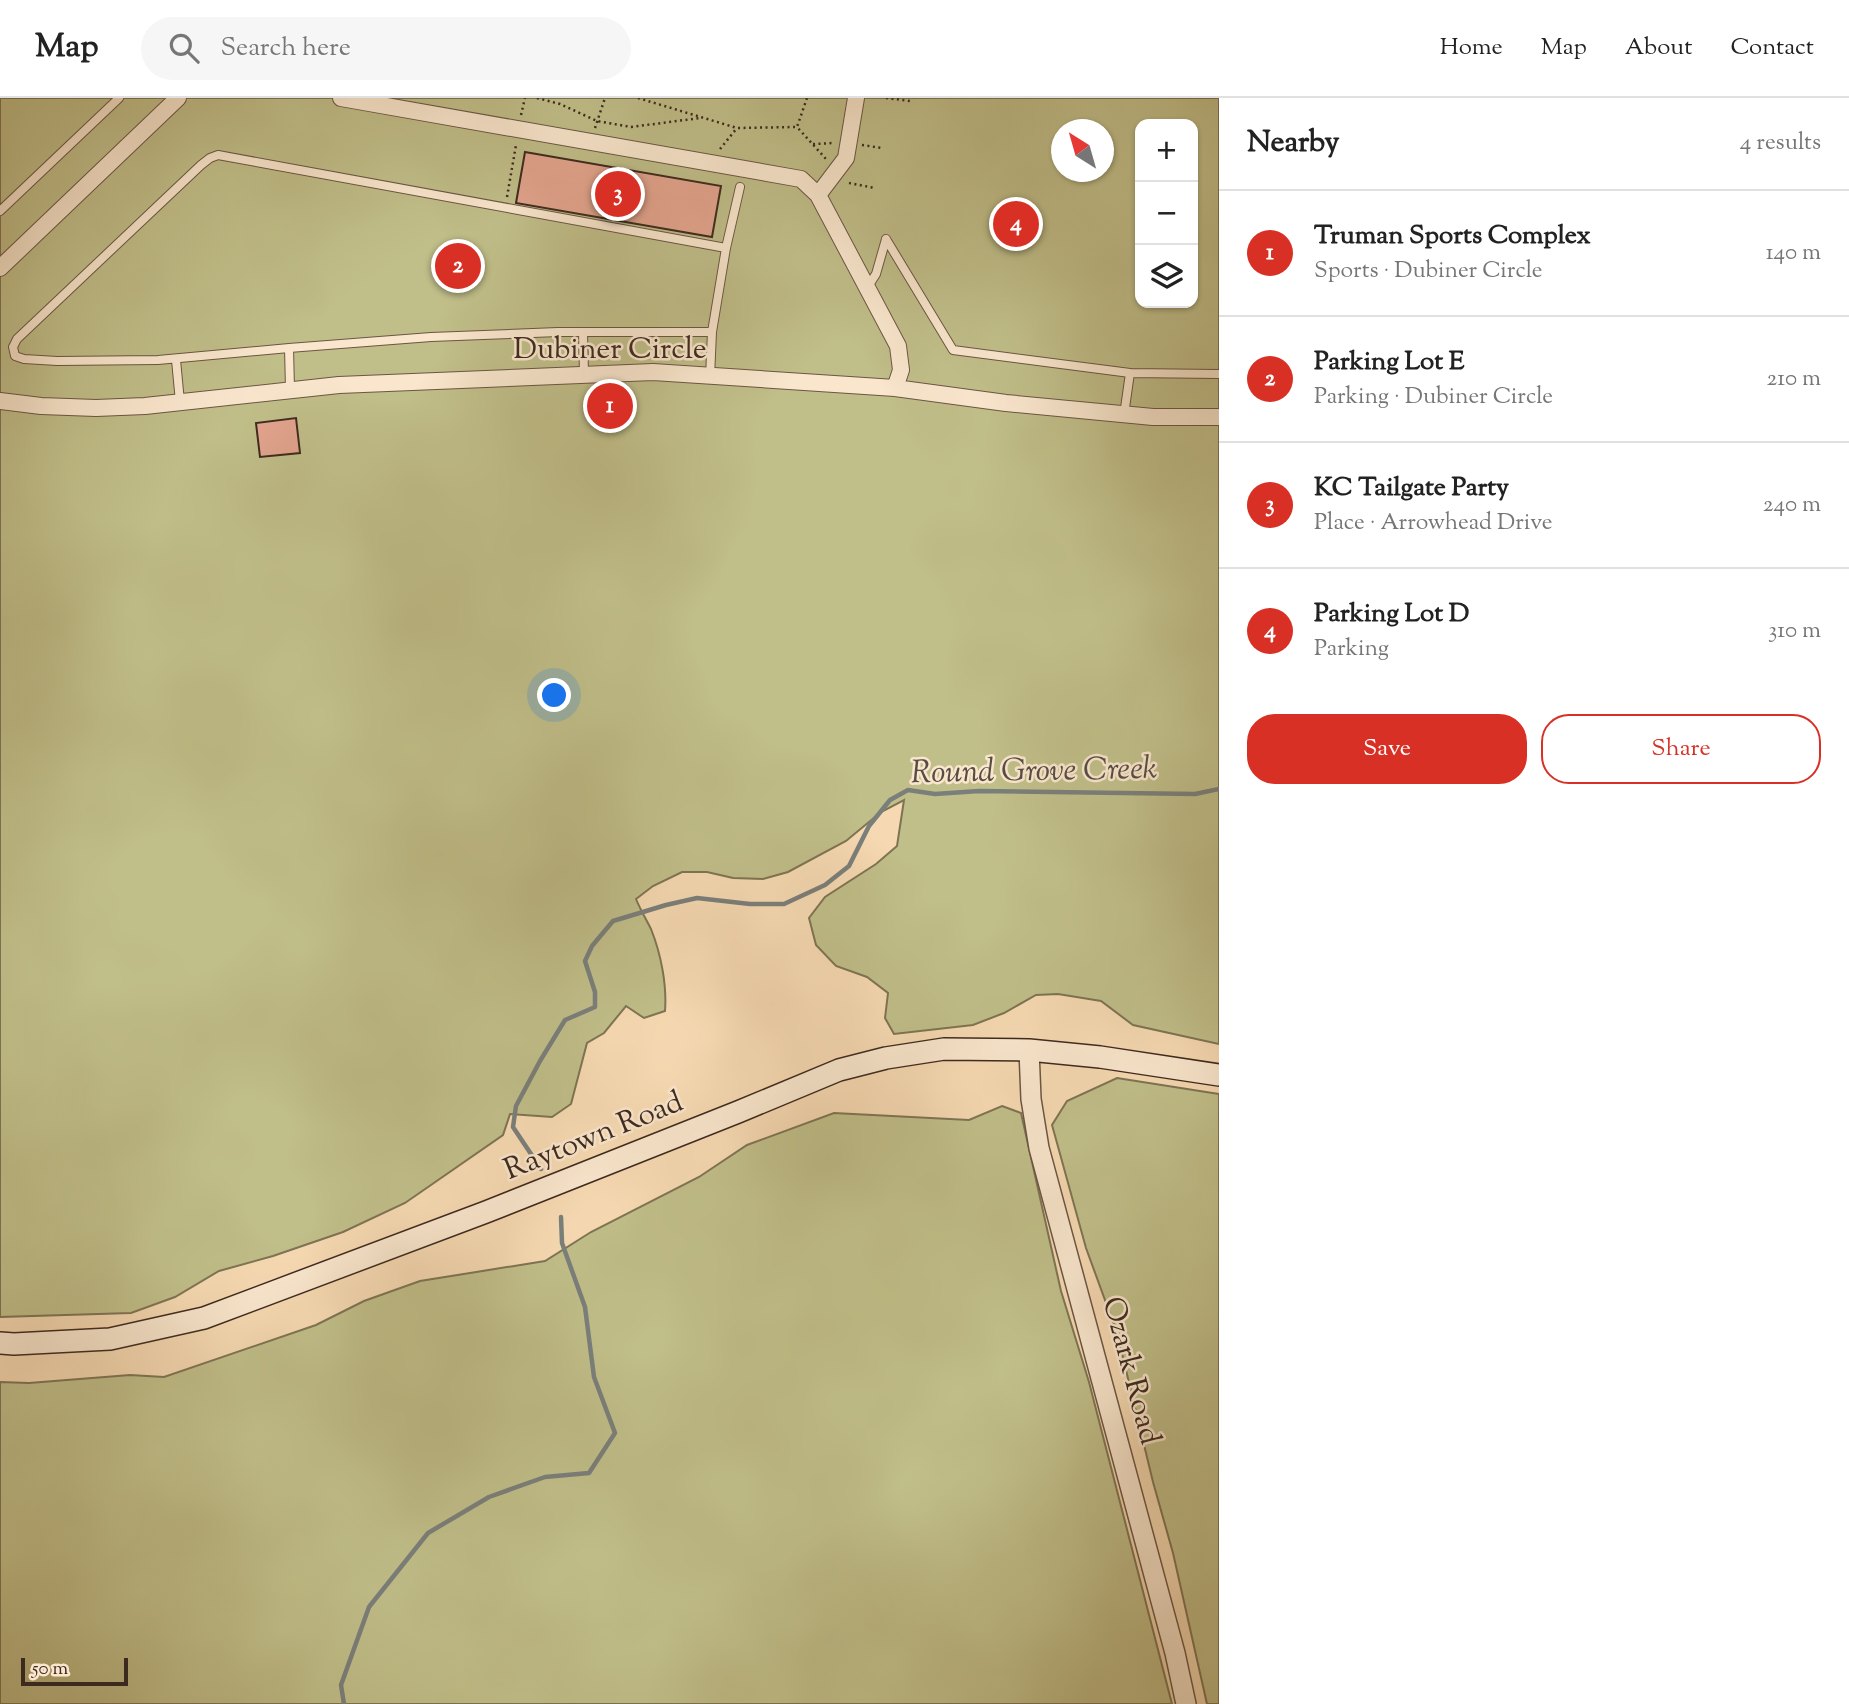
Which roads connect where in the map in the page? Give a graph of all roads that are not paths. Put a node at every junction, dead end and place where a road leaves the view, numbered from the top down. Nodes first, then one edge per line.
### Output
1 (119, 98) edge
2 (178, 98) edge
3 (341, 98) edge
4 (856, 98) edge
5 (740, 187) dead end
6 (818, 195) junction
7 (0, 211) edge
8 (726, 248) junction
9 (0, 268) edge
10 (867, 288) junction
11 (583, 332) junction
12 (712, 332) junction
13 (289, 348) junction
14 (176, 360) junction
15 (1130, 373) junction
16 (584, 374) junction
17 (1219, 374) edge
18 (710, 377) junction
19 (895, 388) junction
20 (290, 389) junction
21 (0, 401) edge
22 (180, 402) junction
23 (1124, 415) junction
24 (1219, 417) edge
25 (1030, 1050) junction
26 (1219, 1075) edge
27 (0, 1343) edge
28 (1186, 1704) edge

1 - 7 lane
2 - 9 street
3 - 6 street
4 - 6 street
5 - 8 lane
6 - 10 street
8 - 12 lane
8 - 14 lane
10 - 15 lane
10 - 19 street
11 - 12 lane
11 - 13 lane
11 - 16 lane
12 - 18 lane
13 - 14 lane
13 - 20 lane
14 - 22 lane
15 - 17 lane
15 - 23 lane
16 - 18 street, Dubiner Circle
16 - 20 street, Dubiner Circle
18 - 19 street, Dubiner Circle
19 - 23 street, Dubiner Circle
20 - 22 street, Dubiner Circle
21 - 22 street, Dubiner Circle
23 - 24 street, Dubiner Circle
25 - 26 main road, Raytown Road
25 - 27 main road, Raytown Road
25 - 28 street, Ozark Road

